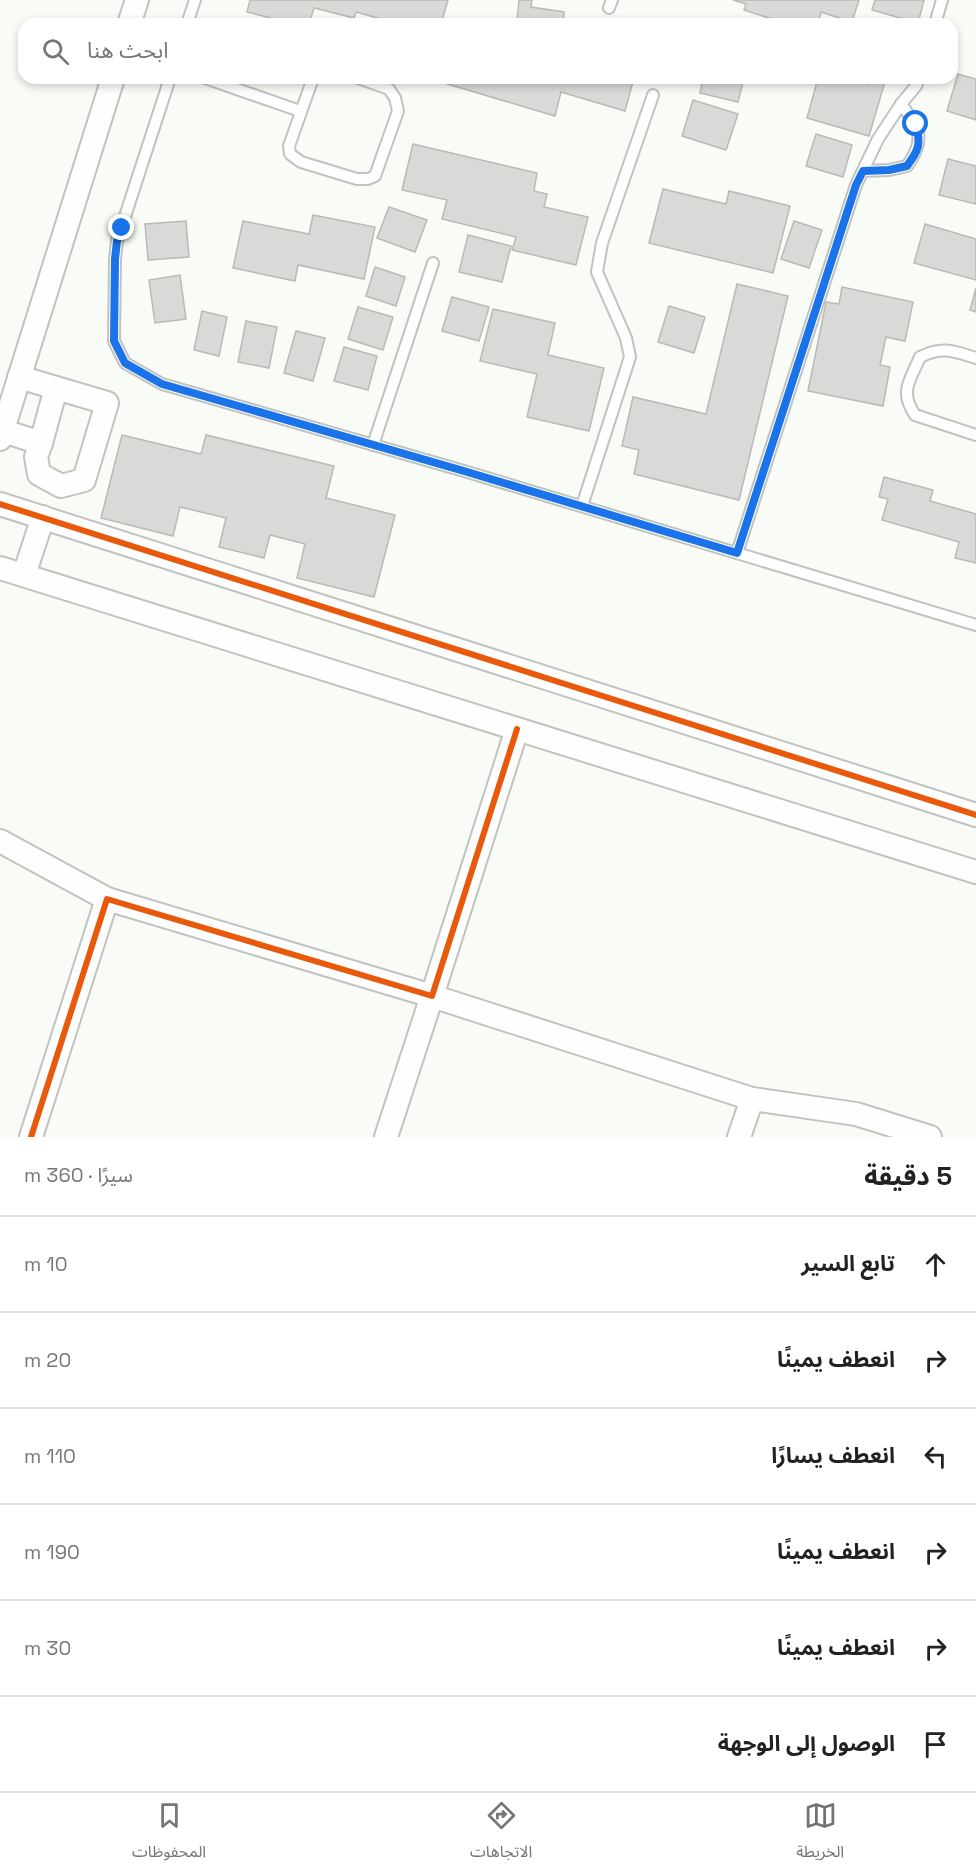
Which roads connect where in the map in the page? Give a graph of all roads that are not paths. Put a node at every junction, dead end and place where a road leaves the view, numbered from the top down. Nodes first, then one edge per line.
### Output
1 (137, 0) edge
2 (195, 0) edge
3 (942, 0) edge
4 (131, 18) edge
5 (189, 18) edge
6 (937, 18) edge
7 (110, 84) edge
8 (168, 84) edge
9 (222, 84) edge
10 (311, 84) edge
11 (375, 84) edge
12 (917, 84) edge
13 (652, 94) dead end
14 (901, 104) junction
15 (300, 111) junction
16 (863, 171) junction
17 (433, 262) dead end
18 (976, 358) edge
19 (19, 377) junction
20 (56, 388) junction
21 (1, 435) edge
22 (976, 435) edge
23 (41, 443) junction
24 (373, 445) junction
25 (0, 504) edge
26 (582, 506) junction
27 (43, 517) junction
28 (737, 553) junction
29 (0, 568) edge
30 (24, 575) junction
31 (976, 625) edge
32 (517, 729) junction
33 (976, 815) edge
34 (0, 841) edge
35 (976, 872) edge
36 (107, 899) junction
37 (432, 996) junction
38 (752, 1100) junction
39 (32, 1137) edge
40 (386, 1137) edge
41 (739, 1137) edge
42 (930, 1137) edge

1 - 4 street
2 - 5 lane
3 - 6 lane
7 - 19 street
8 - 24 lane
9 - 15 lane
10 - 15 lane
11 - 15 lane
12 - 14 lane
13 - 26 lane
14 - 16 lane
14 - 16 lane
16 - 28 lane
17 - 24 lane
18 - 22 lane
19 - 20 street
19 - 21 street
20 - 23 street
20 - 23 street
21 - 23 street
24 - 26 lane
25 - 27 street
26 - 28 lane
27 - 30 street
27 - 33 street
28 - 31 lane
29 - 30 street
30 - 32 street
32 - 35 street
32 - 37 street
34 - 36 street
36 - 37 street
36 - 39 street
37 - 38 street
37 - 40 street
38 - 41 street
38 - 42 street

